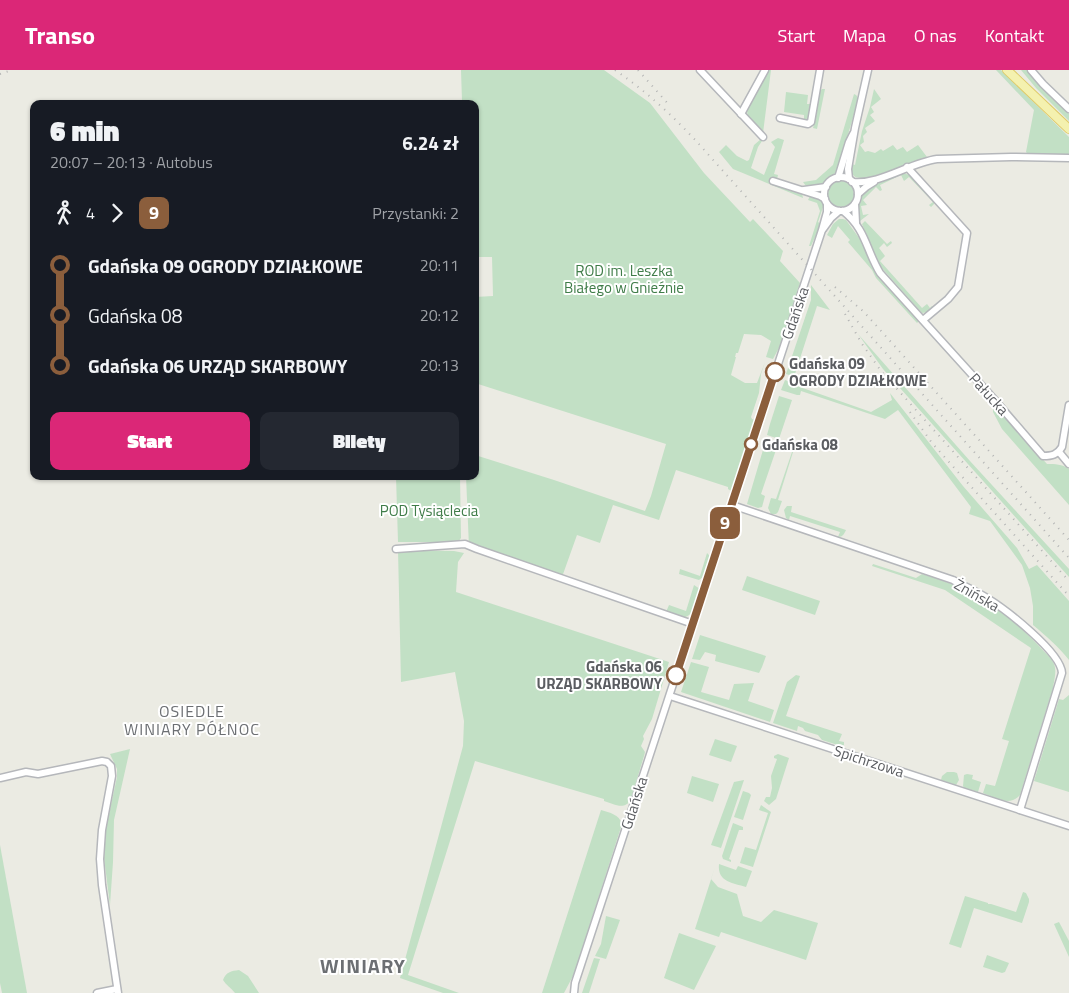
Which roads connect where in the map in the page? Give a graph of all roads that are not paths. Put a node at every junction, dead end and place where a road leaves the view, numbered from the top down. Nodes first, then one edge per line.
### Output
1 (700, 70) edge
2 (764, 70) edge
3 (820, 70) edge
4 (868, 70) edge
5 (1007, 70) edge
6 (1015, 70) edge
7 (1031, 70) edge
8 (1040, 101) junction
9 (1069, 110) edge
10 (741, 114) junction
11 (780, 118) dead end
12 (855, 128) junction
13 (1069, 129) edge
14 (763, 137) dead end
15 (1069, 158) edge
16 (907, 167) junction
17 (838, 178) junction
18 (882, 178) junction
19 (850, 180) junction
20 (773, 181) dead end
21 (826, 187) junction
22 (803, 190) junction
23 (858, 194) junction
24 (826, 202) junction
25 (855, 204) junction
26 (841, 211) junction
27 (856, 223) junction
28 (822, 230) junction
29 (923, 320) junction
30 (1069, 405) edge
31 (1059, 452) junction
32 (1069, 464) edge
33 (732, 505) junction
34 (396, 549) dead end
35 (693, 624) junction
36 (670, 696) junction
37 (0, 778) edge
38 (1020, 810) junction
39 (1069, 826) edge
40 (575, 983) junction
41 (118, 991) edge
42 (97, 993) edge
43 (568, 993) edge
44 (574, 993) edge

1 - 10 street
2 - 10 street
3 - 11 street
4 - 12 street
5 - 8 main road
6 - 8 main road
7 - 9 street
8 - 13 main road
10 - 14 street
12 - 17 street
12 - 19 street
15 - 16 street
16 - 18 street
16 - 29 street
17 - 19 street
17 - 21 street
18 - 19 street
18 - 23 street
19 - 23 street
20 - 22 street
21 - 22 street
21 - 24 street
22 - 24 street
23 - 25 street
24 - 26 street
24 - 28 street, Gdańska
25 - 26 street
25 - 27 street, Pałucka
26 - 27 street, Pałucka
26 - 28 street, Gdańska
27 - 29 street, Pałucka
28 - 33 street, Gdańska
29 - 31 street, Pałucka
30 - 31 street
31 - 32 street
33 - 35 street, Gdańska
33 - 38 street, Żnińska
34 - 35 street
35 - 36 street, Gdańska
36 - 38 street, Spichrzowa
36 - 40 street, Gdańska
37 - 41 street
38 - 39 street, Spichrzowa
40 - 43 street, Gdańska
40 - 44 street, Gdańska
41 - 42 street

